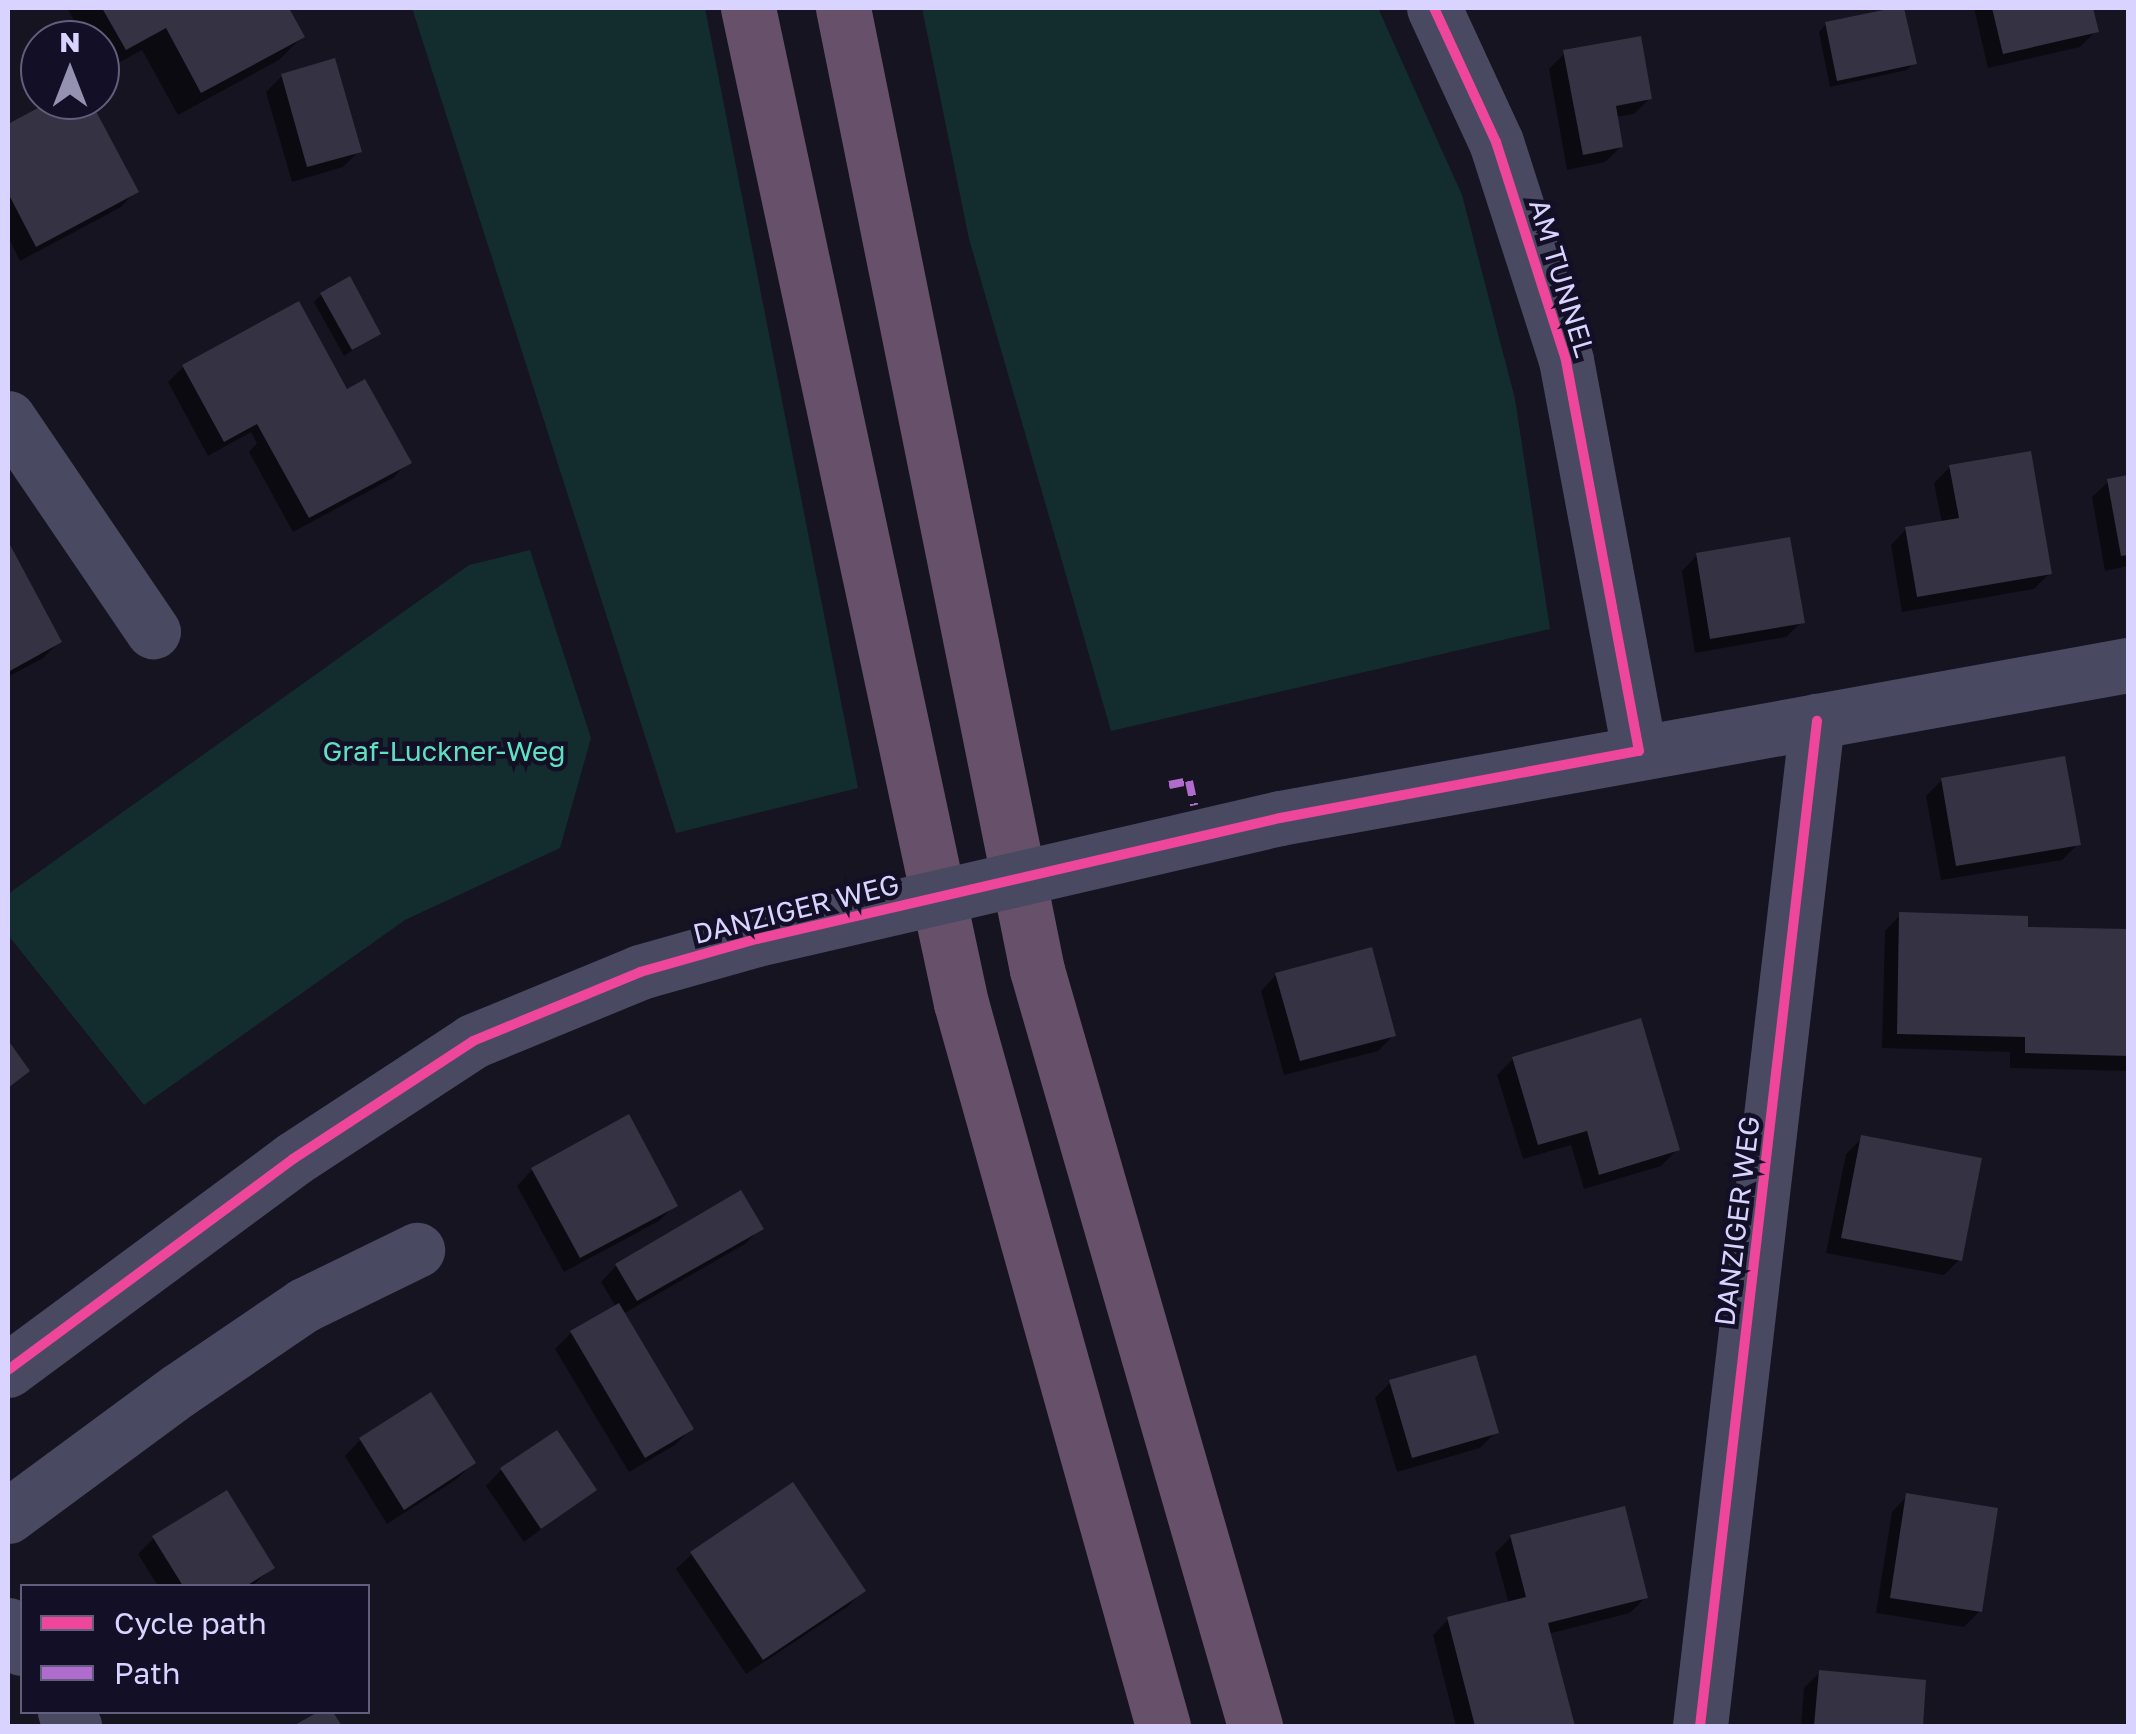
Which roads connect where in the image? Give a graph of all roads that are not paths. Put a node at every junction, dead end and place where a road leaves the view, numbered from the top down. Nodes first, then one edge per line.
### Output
1 (748, 8) edge
2 (843, 8) edge
3 (1434, 8) edge
4 (8, 418) edge
5 (153, 631) dead end
6 (2128, 665) edge
7 (1818, 720) junction
8 (1640, 752) junction
9 (417, 1250) dead end
10 (8, 1370) edge
11 (8, 1516) edge
12 (1163, 1726) edge
13 (1255, 1726) edge
14 (1700, 1726) edge

1 - 12 highway
2 - 13 highway
3 - 8 street, AM TUNNEL
4 - 5 street
6 - 7 street, DANZIGER WEG
7 - 8 street, DANZIGER WEG
7 - 14 street, DANZIGER WEG
8 - 10 street, DANZIGER WEG, bridge
9 - 11 street

